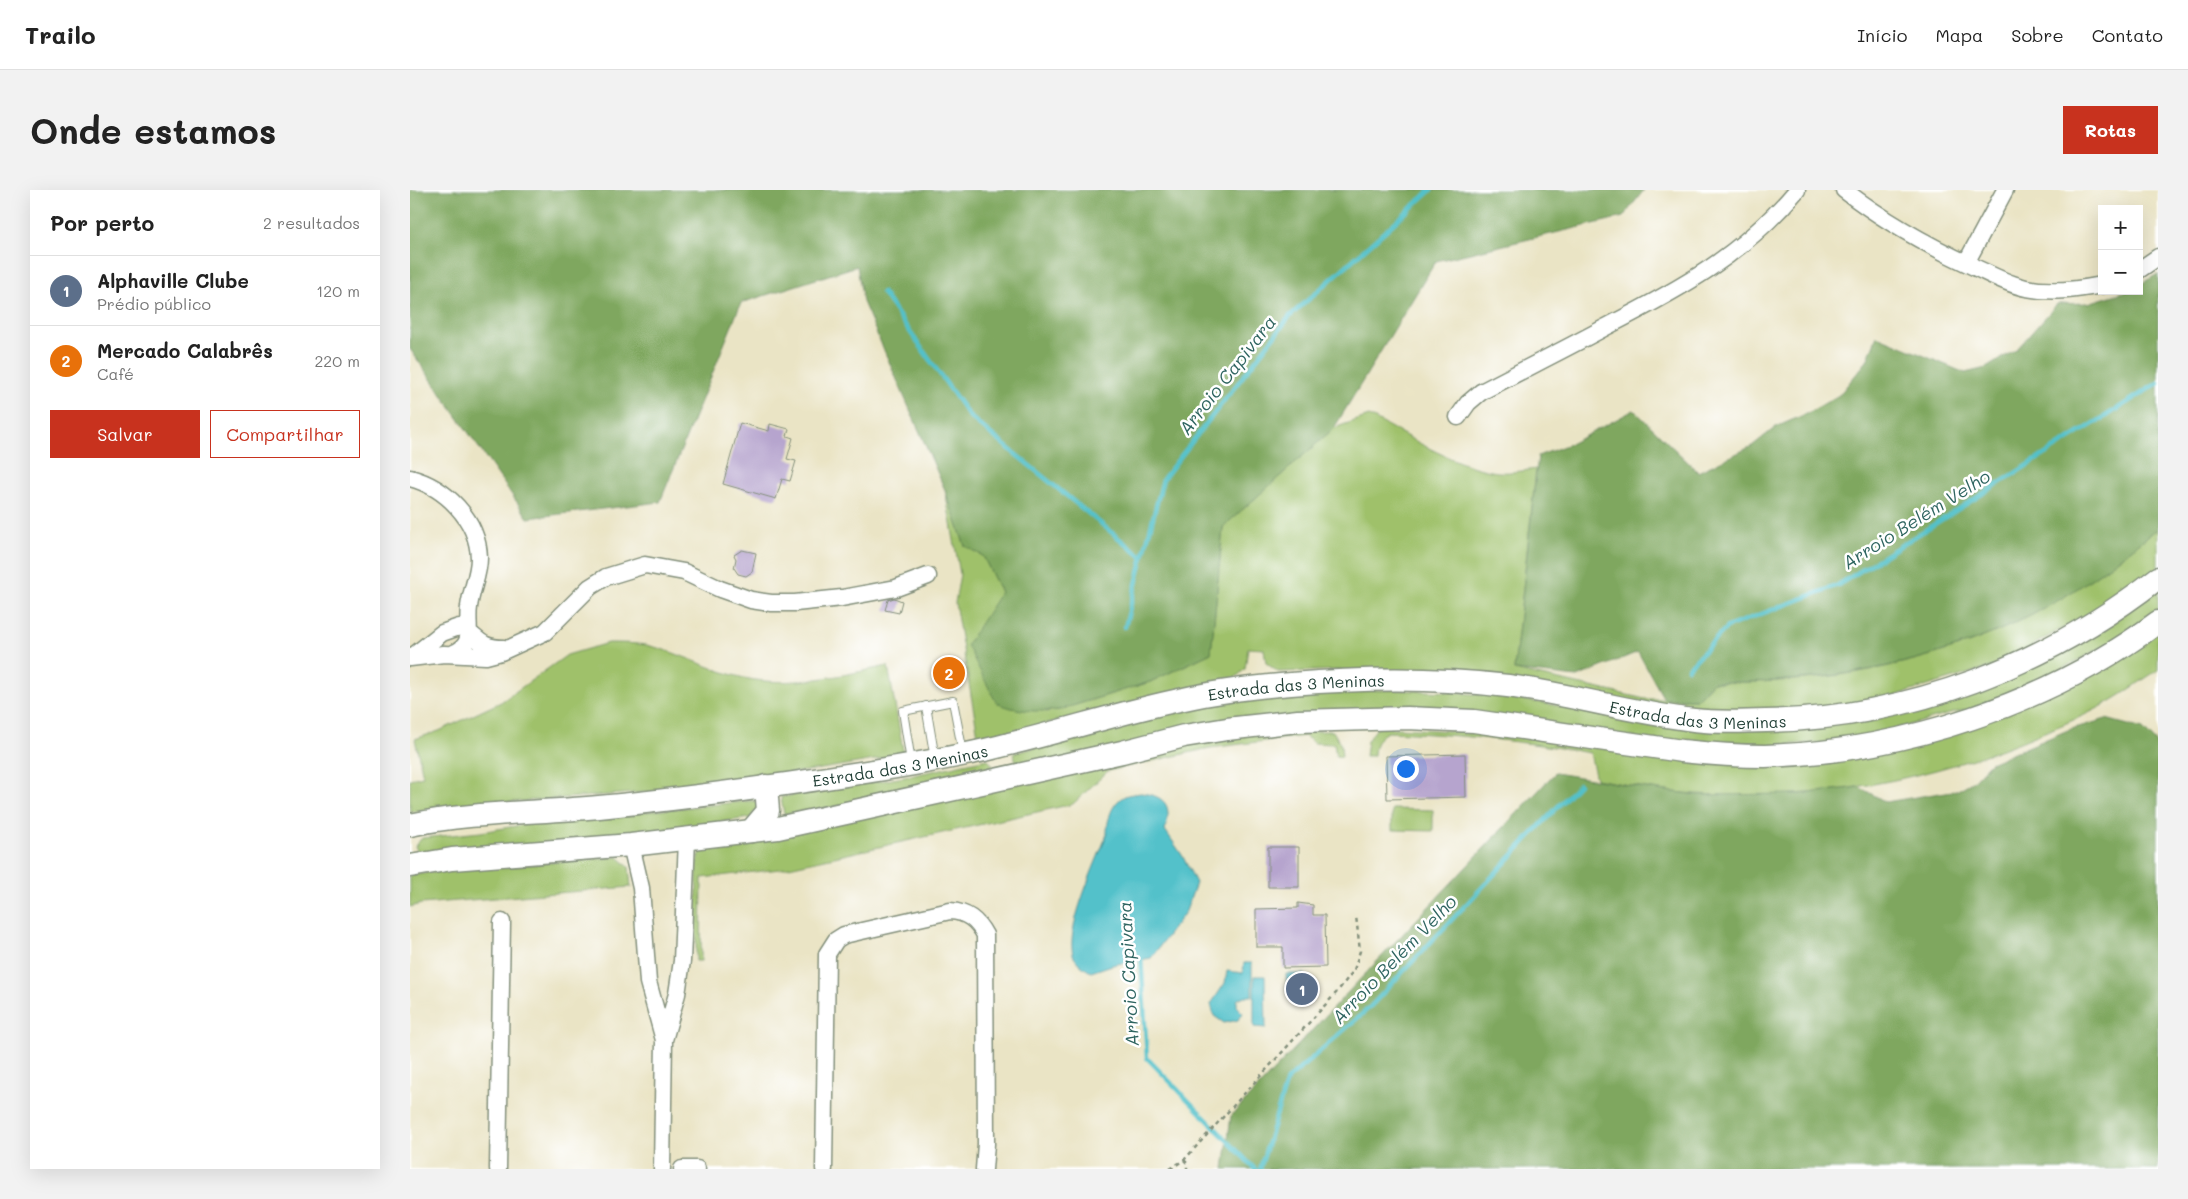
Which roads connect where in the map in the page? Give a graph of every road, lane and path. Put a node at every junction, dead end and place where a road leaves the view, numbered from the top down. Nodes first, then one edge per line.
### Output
1 (1797, 190) edge
2 (1844, 190) edge
3 (2005, 190) edge
4 (2158, 257) edge
5 (1966, 263) junction
6 (2143, 267) edge
7 (2098, 286) edge
8 (1458, 417) dead end
9 (410, 478) edge
10 (928, 576) dead end
11 (2158, 578) edge
12 (470, 600) junction
13 (2158, 622) edge
14 (468, 631) junction
15 (442, 634) junction
16 (508, 648) junction
17 (454, 653) junction
18 (410, 658) edge
19 (926, 706) junction
20 (1004, 746) junction
21 (964, 754) junction
22 (935, 759) junction
23 (911, 764) junction
24 (1013, 776) junction
25 (766, 786) junction
26 (414, 829) edge
27 (751, 831) junction
28 (688, 839) junction
29 (631, 846) junction
30 (410, 866) edge
31 (1356, 916) dead end
32 (502, 922) dead end
33 (664, 1040) junction
34 (1184, 1160) junction
35 (498, 1169) edge
36 (662, 1169) edge
37 (682, 1169) edge
38 (697, 1169) edge
39 (824, 1169) edge
40 (984, 1169) edge
41 (1170, 1169) edge
42 (1188, 1169) edge

1 - 8 street
2 - 5 street
3 - 5 street
4 - 6 street
5 - 7 street
9 - 12 street
10 - 16 street
11 - 20 main road, Estrada das 3 Meninas
12 - 14 street
12 - 15 street
13 - 24 main road, Estrada das 3 Meninas
14 - 15 street
14 - 16 street
14 - 17 street
15 - 18 street
16 - 17 street
17 - 18 street
19 - 21 lane
19 - 22 lane
19 - 23 lane
20 - 21 main road, Estrada das 3 Meninas
20 - 24 main road
21 - 22 main road, Estrada das 3 Meninas
22 - 23 main road, Estrada das 3 Meninas
23 - 25 main road, Estrada das 3 Meninas
24 - 27 main road, Estrada das 3 Meninas
25 - 26 main road, Estrada das 3 Meninas
25 - 27 main road
27 - 28 main road, Estrada das 3 Meninas
28 - 29 main road, Estrada das 3 Meninas
28 - 33 street
29 - 30 main road, Estrada das 3 Meninas
29 - 33 street
31 - 34 path
32 - 35 street
33 - 36 street
34 - 41 path
34 - 42 path
37 - 38 street
39 - 40 street

